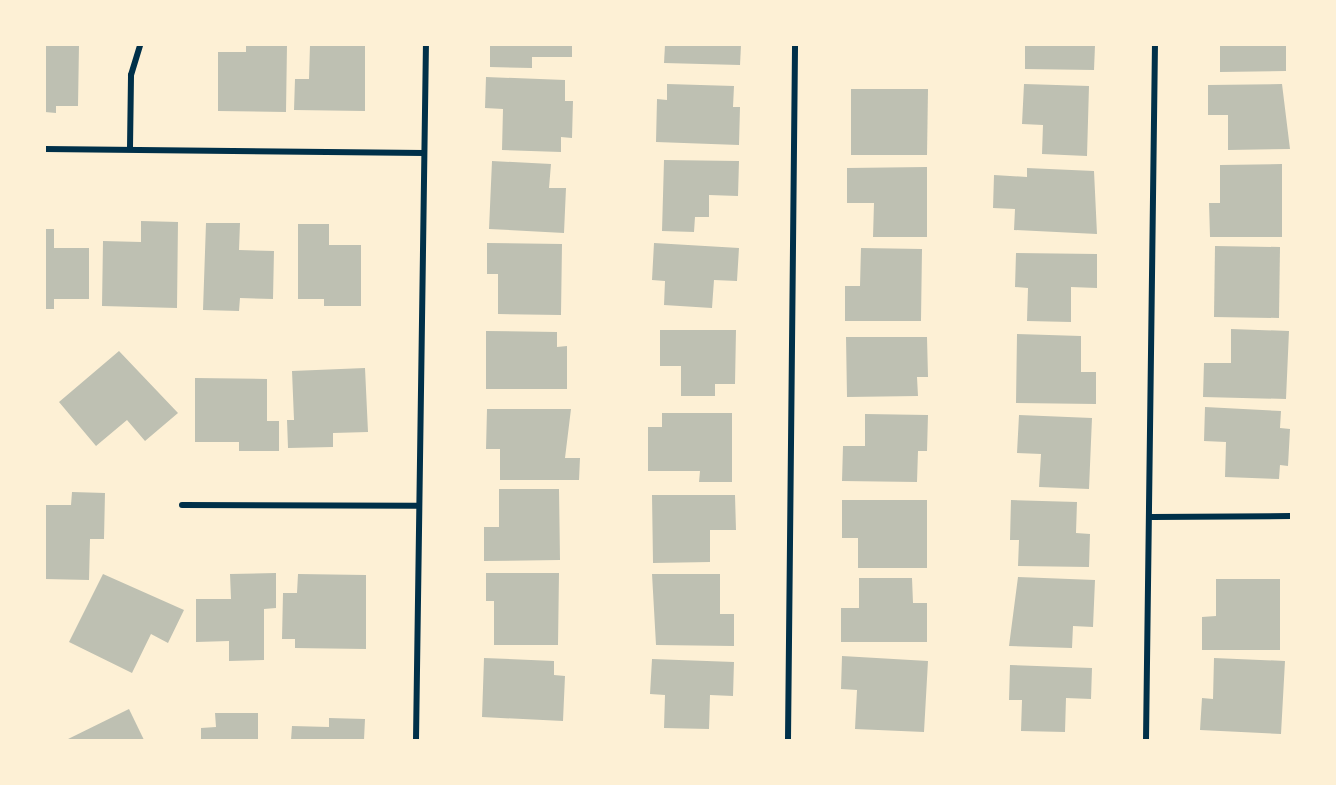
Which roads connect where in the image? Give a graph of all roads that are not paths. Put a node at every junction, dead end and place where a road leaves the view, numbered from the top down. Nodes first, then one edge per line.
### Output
1 (140, 45) edge
2 (426, 45) edge
3 (795, 45) edge
4 (1155, 45) edge
5 (130, 148) junction
6 (45, 149) edge
7 (424, 153) junction
8 (182, 505) dead end
9 (417, 506) junction
10 (1291, 516) edge
11 (1152, 517) junction
12 (416, 740) edge
13 (788, 740) edge
14 (1146, 740) edge

1 - 5 street
2 - 7 street
3 - 13 street
4 - 11 street
5 - 6 street
5 - 7 street
7 - 9 street
8 - 9 street
9 - 12 street
10 - 11 street
11 - 14 street

